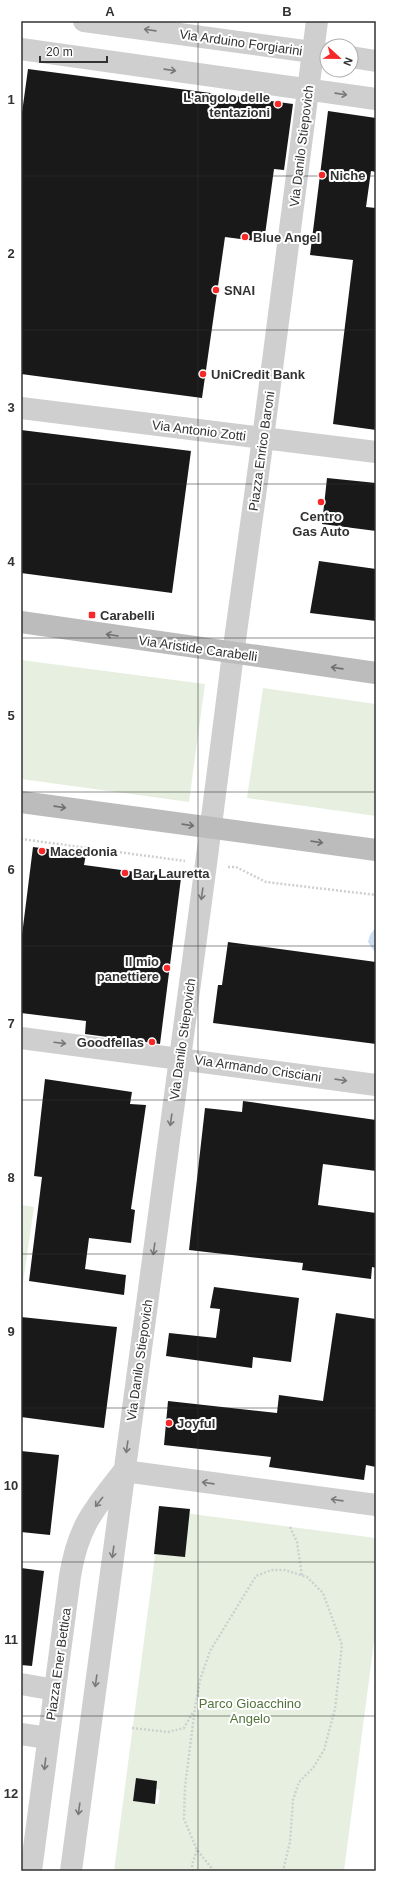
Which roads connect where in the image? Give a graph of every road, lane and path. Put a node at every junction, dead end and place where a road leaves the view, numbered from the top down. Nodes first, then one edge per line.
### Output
1 (84, 21) edge
2 (317, 21) edge
3 (319, 42) edge
4 (21, 49) edge
5 (319, 53) edge
6 (319, 56) edge
7 (359, 58) edge
8 (376, 60) edge
9 (308, 89) junction
10 (376, 99) edge
11 (285, 272) joint
12 (21, 408) edge
13 (263, 438) junction
14 (376, 452) edge
15 (239, 607) joint
16 (21, 622) edge
17 (232, 654) junction
18 (376, 673) edge
19 (21, 802) edge
20 (210, 828) junction
21 (376, 850) edge
22 (21, 1038) edge
23 (179, 1058) junction
24 (376, 1085) edge
25 (124, 1471) junction
26 (376, 1505) edge
27 (290, 1527) dead end
28 (302, 1576) junction
29 (21, 1684) edge
30 (55, 1690) junction
31 (194, 1710) junction
32 (132, 1728) dead end
33 (21, 1734) edge
34 (48, 1738) junction
35 (197, 1850) junction
36 (30, 1871) edge
37 (70, 1871) edge
38 (193, 1871) edge
39 (214, 1871) edge
40 (283, 1871) edge

5 -> 1 street, Via Arduino Forgiarini
2 - 3 street, Via Danilo Stiepovich
4 -> 9 street
6 - 9 street, Via Danilo Stiepovich
7 - 8 street
9 -> 10 street
9 - 11 street, Via Danilo Stiepovich
11 - 13 street, Piazza Enrico Baroni
12 - 13 street, Via Antonio Zotti
13 - 14 street, Via Antonio Zotti
13 - 15 street, Piazza Enrico Baroni
15 - 17 street, Via Danilo Stiepovich
17 -> 16 street, Via Aristide Carabelli
18 -> 17 street, Via Aristide Carabelli
17 - 20 street, Via Danilo Stiepovich
19 -> 20 street
20 -> 21 street
20 -> 23 street, Via Danilo Stiepovich
22 -> 23 street, Via Armando Crisciani
23 -> 24 street, Via Armando Crisciani
23 -> 25 street, Via Danilo Stiepovich
26 -> 25 street
25 -> 30 street, Piazza Ener Bettica
25 -> 37 street
27 - 28 path
28 - 31 path
28 - 40 path
29 - 30 street
30 - 34 street, Piazza Ener Bettica
31 - 32 path
31 - 35 path
33 - 34 street
34 -> 36 street, Piazza Ener Bettica
35 - 38 path
35 - 39 path

